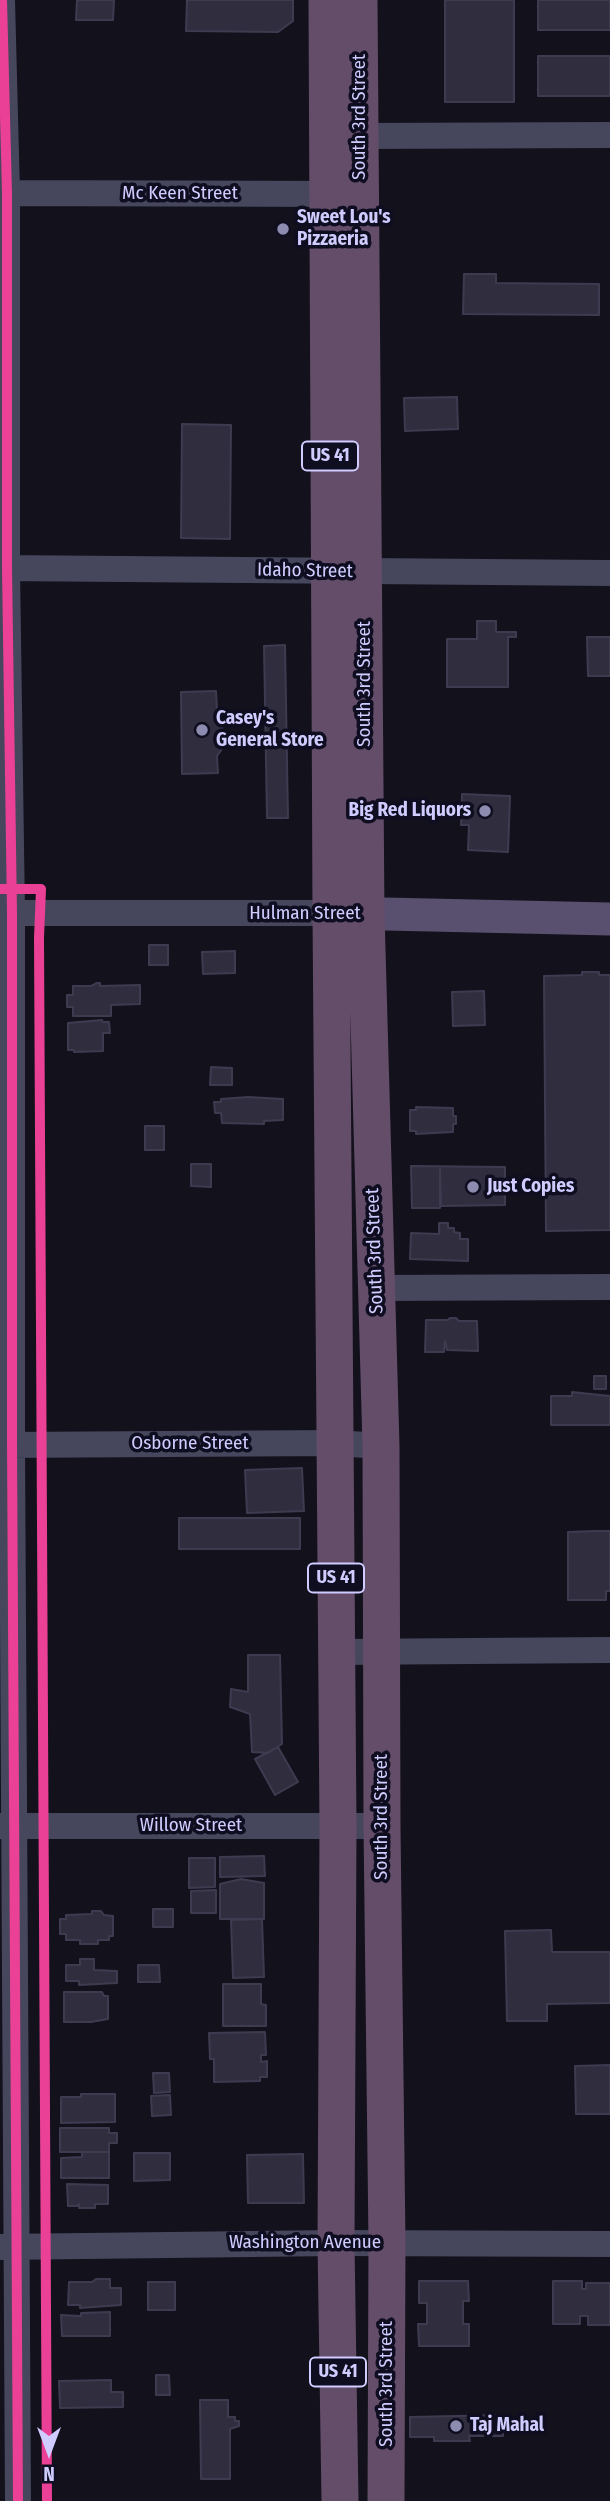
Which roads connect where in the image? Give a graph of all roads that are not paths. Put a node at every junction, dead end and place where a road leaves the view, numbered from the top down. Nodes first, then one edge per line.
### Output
1 (2, 0) edge
2 (327, 0) edge
3 (359, 0) edge
4 (610, 135) edge
5 (360, 136) junction
6 (3, 193) edge
7 (345, 194) junction
8 (3, 568) edge
9 (348, 572) junction
10 (610, 573) edge
11 (6, 913) edge
12 (331, 913) junction
13 (366, 914) junction
14 (610, 919) edge
15 (610, 1287) edge
16 (375, 1288) junction
17 (335, 1443) junction
18 (6, 1445) edge
19 (381, 1446) junction
20 (7, 1632) edge
21 (610, 1650) edge
22 (383, 1651) junction
23 (336, 1652) junction
24 (8, 1826) edge
25 (338, 1826) junction
26 (382, 1826) junction
27 (336, 2243) junction
28 (387, 2243) junction
29 (610, 2244) edge
30 (8, 2247) edge
31 (18, 2501) edge
32 (340, 2501) edge
33 (386, 2501) edge

1 - 6 street
2 - 7 highway, South 3rd Street / US 41
3 - 5 highway, South 3rd Street / US 41
4 - 5 street
5 - 7 highway, South 3rd Street / US 41
6 - 7 street, Mc Keen Street
6 - 8 street
7 - 9 highway, South 3rd Street / US 41
8 - 9 street, Idaho Street
8 - 11 street
9 - 10 street, Idaho Street
9 - 12 highway, South 3rd Street / US 41
9 - 13 highway, South 3rd Street / US 41
11 - 12 street, Hulman Street
11 - 18 street
12 - 13 main road, Hulman Street
12 - 17 highway, South 3rd Street / US 41
13 - 14 main road, Hulman Street
13 - 16 highway, South 3rd Street / US 41
15 - 16 street
16 - 19 highway, South 3rd Street / US 41
17 - 18 street, Osborne Street
17 - 19 street, Osborne Street
17 - 23 highway, South 3rd Street / US 41
18 - 20 street
19 - 22 highway, South 3rd Street / US 41
20 - 24 street
21 - 22 street
22 - 23 street
22 - 26 highway, South 3rd Street / US 41
23 - 25 highway, South 3rd Street / US 41
24 - 25 street, Willow Street
24 - 30 street
25 - 26 street, Willow Street
25 - 27 highway, South 3rd Street / US 41
26 - 28 highway, South 3rd Street / US 41
27 - 28 street, Washington Avenue
27 - 30 street, Washington Avenue
27 - 32 highway, South 3rd Street / US 41
28 - 29 street, Washington Avenue
28 - 33 highway, South 3rd Street / US 41
30 - 31 street

